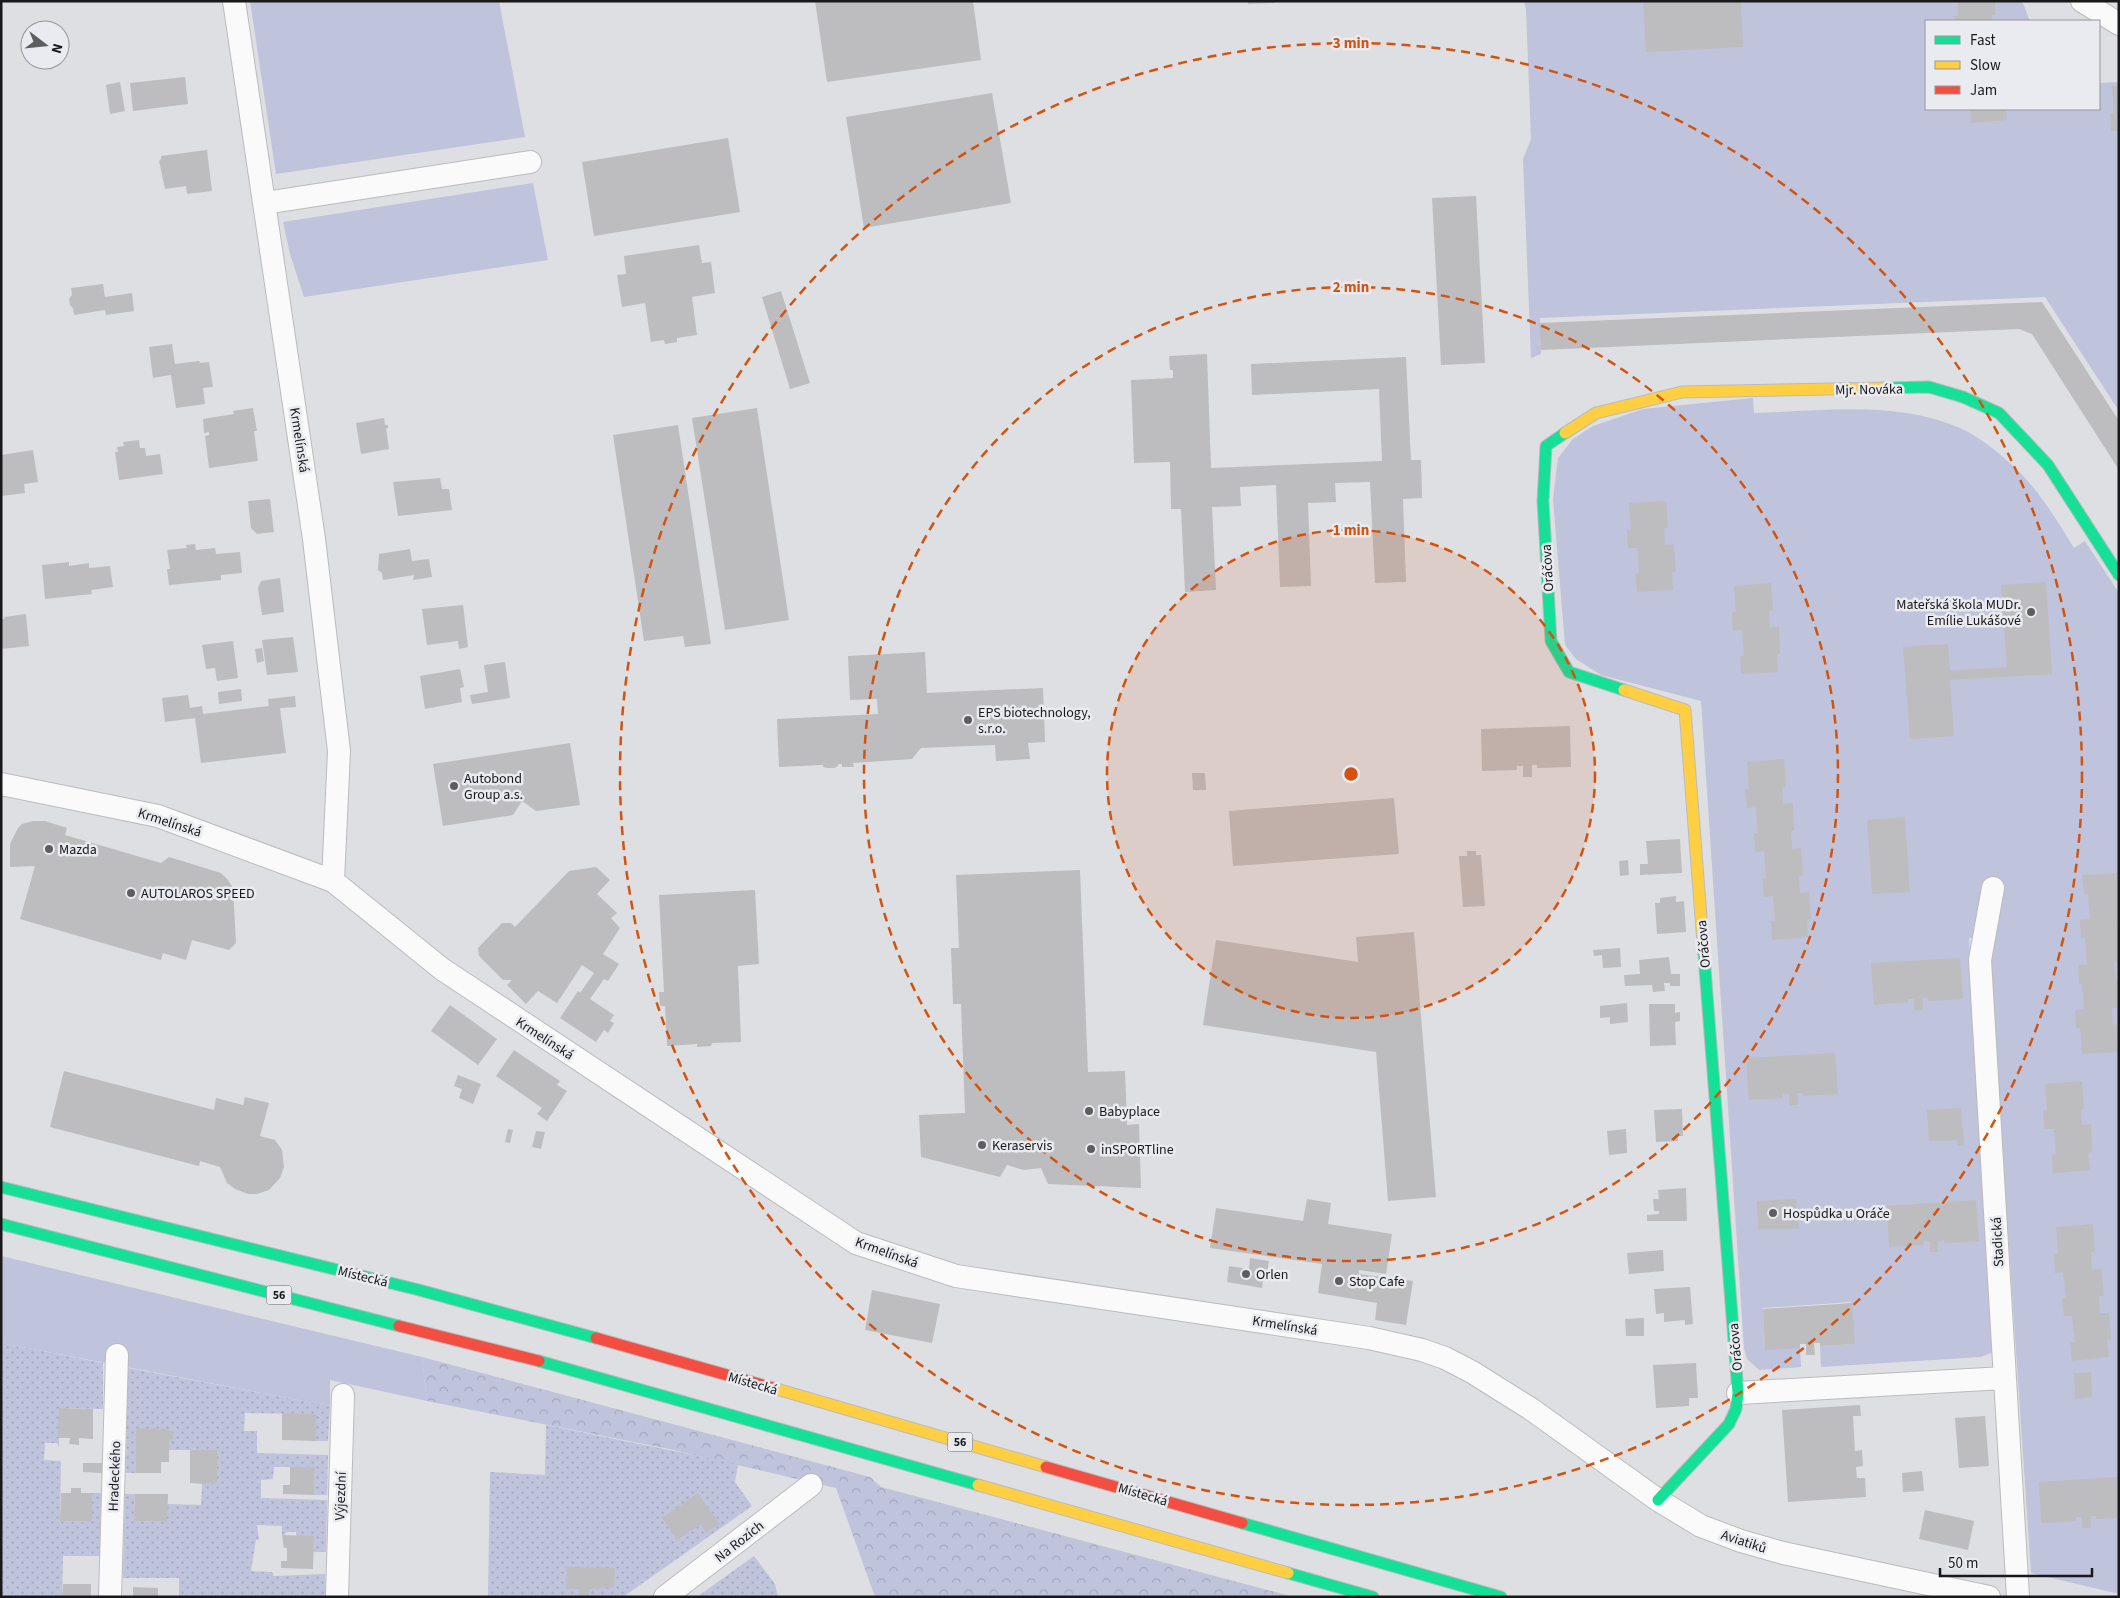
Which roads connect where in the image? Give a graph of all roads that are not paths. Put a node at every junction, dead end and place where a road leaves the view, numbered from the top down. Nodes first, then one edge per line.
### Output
1 (234, 1) edge
2 (2082, 1) edge
3 (2119, 24) edge
4 (530, 162) dead end
5 (265, 203) junction
6 (1546, 446) joint
7 (2119, 575) edge
8 (1, 784) edge
9 (333, 881) junction
10 (1993, 888) dead end
11 (1, 1187) edge
12 (1, 1224) edge
13 (117, 1355) dead end
14 (2004, 1378) junction
15 (1738, 1393) junction
16 (343, 1395) dead end
17 (1531, 1409) joint
18 (812, 1485) dead end
19 (1658, 1500) junction
20 (110, 1597) edge
21 (337, 1597) edge
22 (665, 1597) edge
23 (1373, 1597) edge
24 (1501, 1597) edge
25 (1989, 1597) edge
26 (2018, 1597) edge

1 - 5 street, Krmelínská
2 - 3 street
4 - 5 street
5 - 9 street, Krmelínská
6 - 7 main road, Mjr. Nováka
6 - 15 main road, Oráčova
8 - 9 street, Krmelínská
9 - 17 street, Krmelínská
10 - 14 street, Stadická
11 - 24 main road, Místecká / 56
12 - 23 main road, 56
13 - 20 street, Hradeckého
14 - 15 street
14 - 26 street, Stadická
15 - 19 main road, Oráčova
16 - 21 street, Výjezdní
17 - 19 street, Aviatiků
18 - 22 street, Na Rozích
19 - 25 street, Aviatiků

